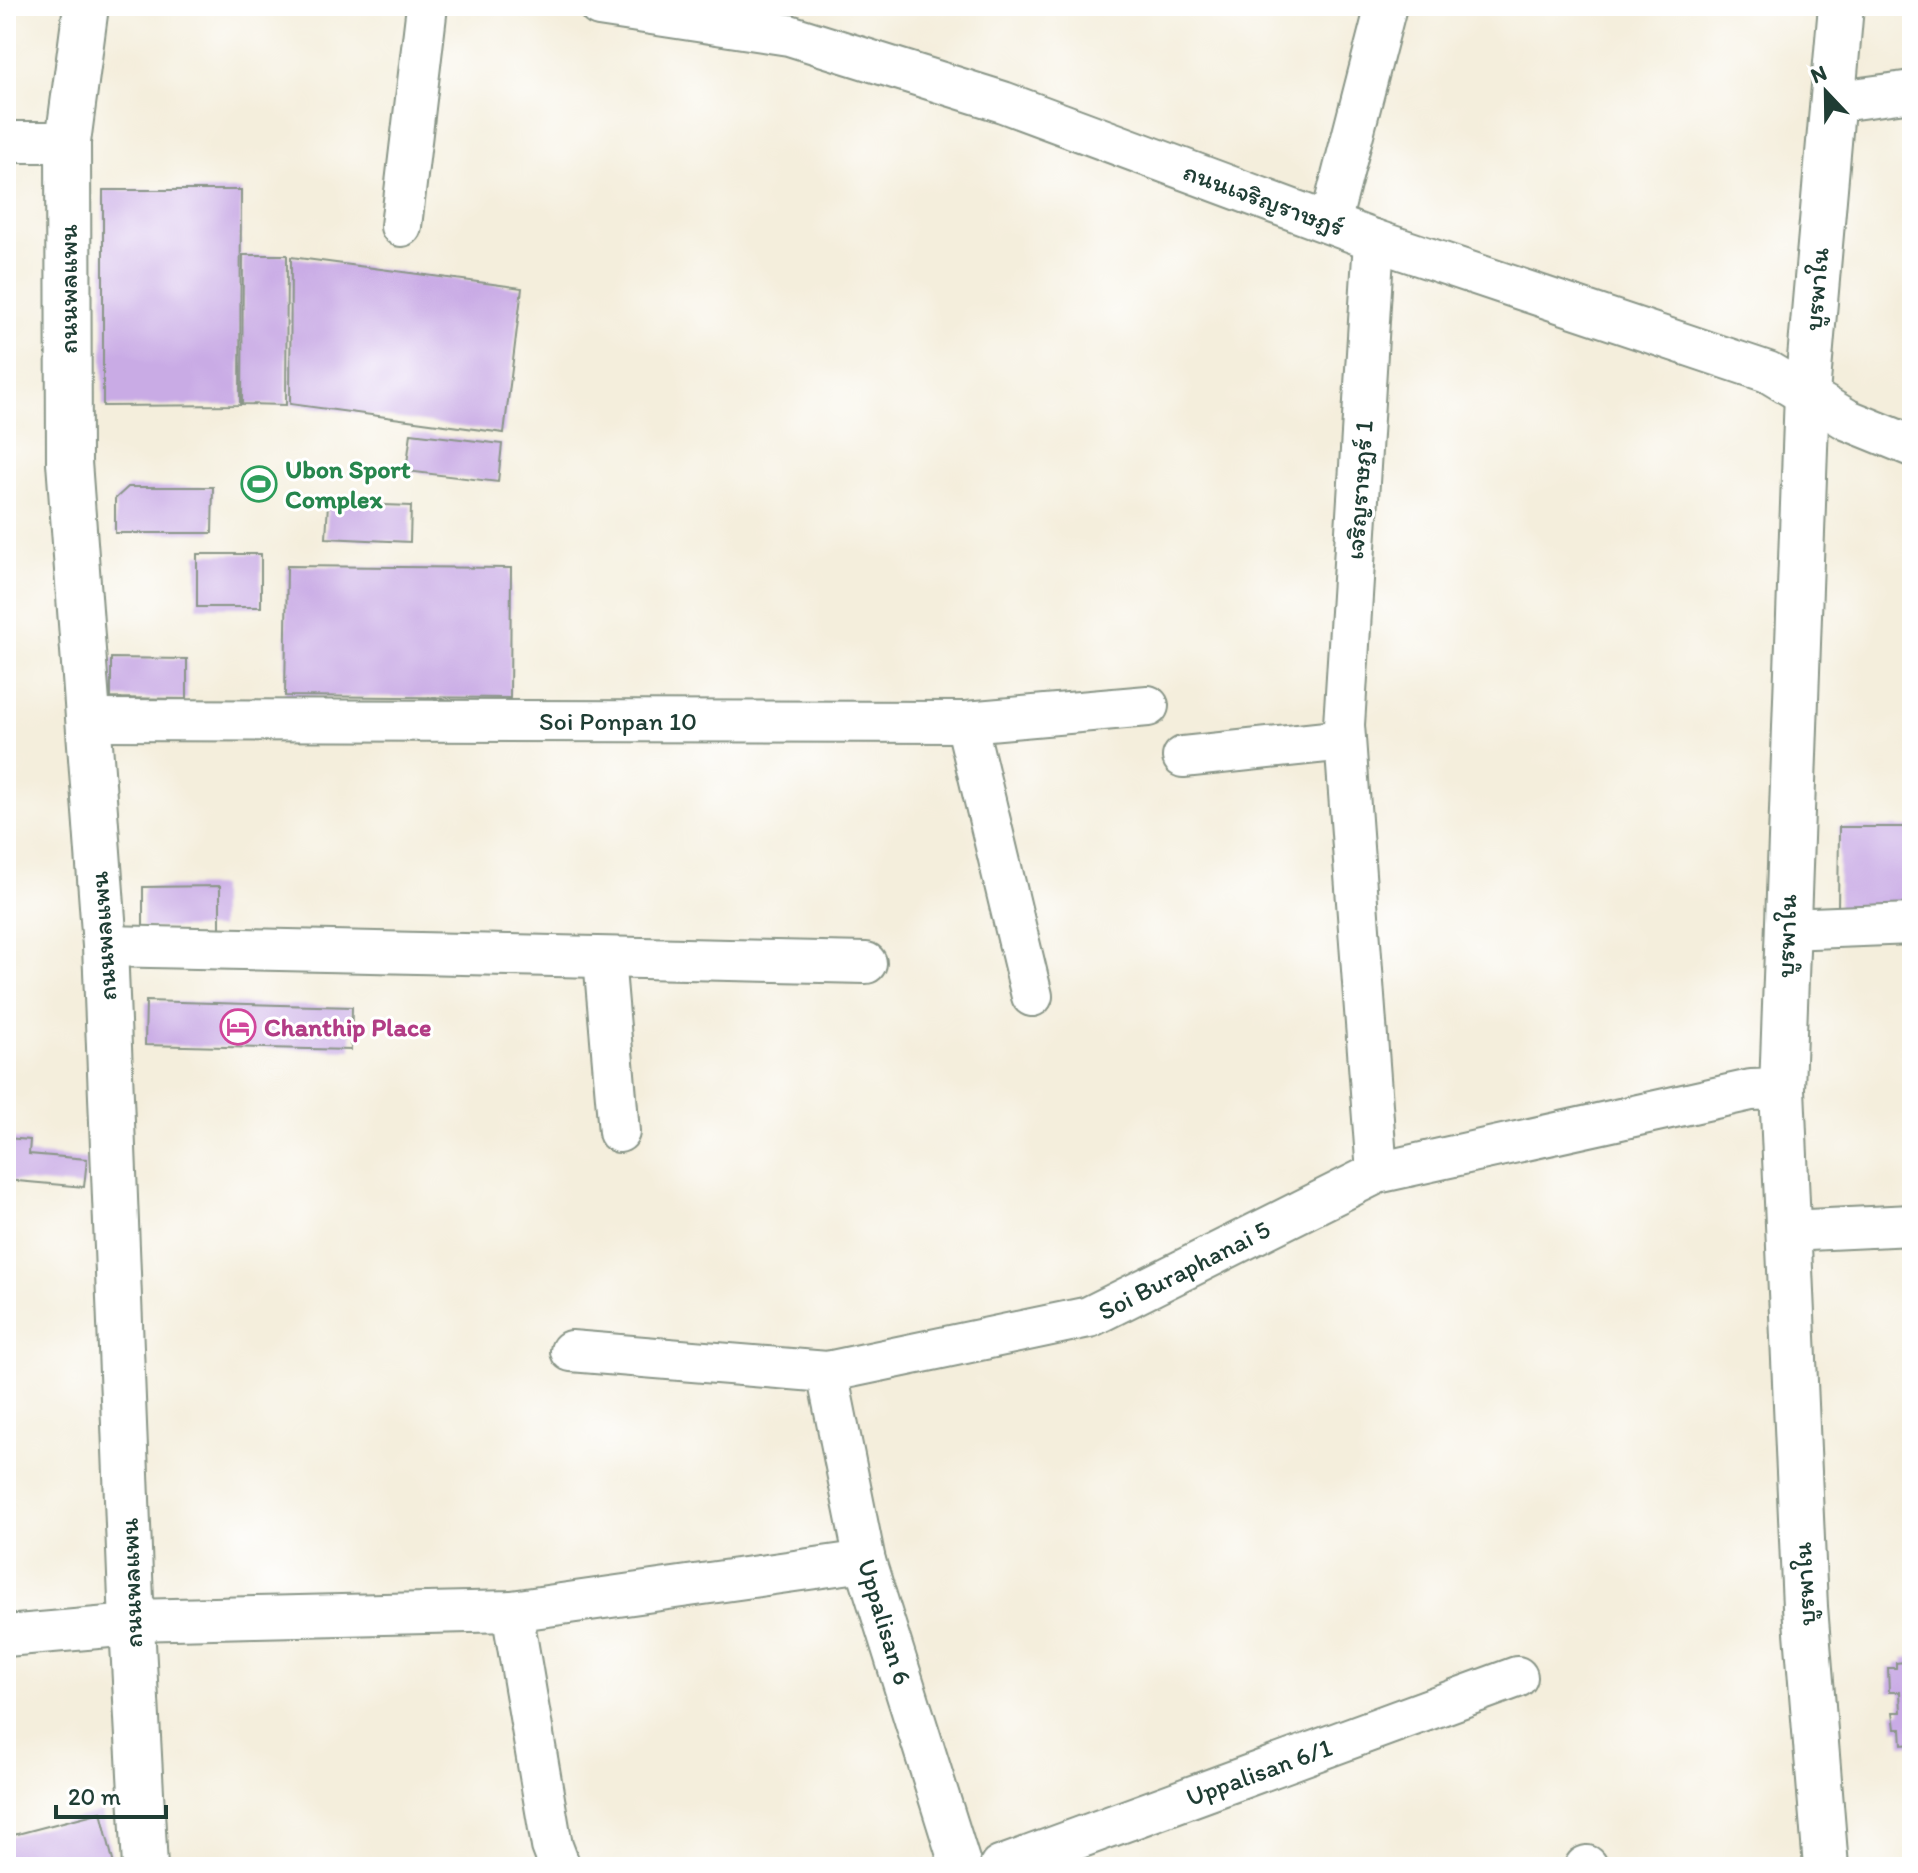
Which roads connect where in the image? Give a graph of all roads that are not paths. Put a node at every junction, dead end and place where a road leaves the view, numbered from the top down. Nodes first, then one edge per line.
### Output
1 (86, 6) edge
2 (427, 6) edge
3 (599, 6) edge
4 (1386, 6) edge
5 (1841, 6) edge
6 (1912, 91) edge
7 (1832, 102) junction
8 (6, 142) edge
9 (68, 142) junction
10 (1330, 223) junction
11 (401, 226) dead end
12 (1374, 240) junction
13 (1807, 393) junction
14 (1912, 446) edge
15 (1148, 706) dead end
16 (87, 720) junction
17 (966, 722) junction
18 (1345, 740) junction
19 (1183, 757) dead end
20 (1912, 924) edge
21 (1786, 929) junction
22 (105, 946) junction
23 (604, 958) junction
24 (866, 963) dead end
25 (1032, 996) dead end
26 (1782, 1089) junction
27 (619, 1132) dead end
28 (1377, 1173) junction
29 (1912, 1225) edge
30 (1787, 1231) junction
31 (571, 1351) dead end
32 (827, 1372) junction
33 (865, 1561) junction
34 (512, 1611) junction
35 (132, 1622) junction
36 (6, 1636) edge
37 (1517, 1677) dead end
38 (145, 1867) edge
39 (560, 1867) edge
40 (961, 1867) edge
41 (1000, 1867) edge
42 (1826, 1867) edge

1 - 9 street, ถนนพลแพน
2 - 11 street
3 - 10 street, ถนนเจริญราษฎร์
4 - 10 street
5 - 7 street, บูรพาใน
6 - 7 street
7 - 13 street, บูรพาใน
8 - 9 street
9 - 16 street, ถนนพลแพน
10 - 12 street, ถนนเจริญราษฎร์
12 - 13 street, ถนนเจริญราษฎร์
12 - 18 street, เจริญราษฎร์ 1
13 - 14 street, ถนนเจริญราษฎร์
13 - 21 street, บูรพาใน
15 - 17 street, Soi Ponpan 10
16 - 17 street, Soi Ponpan 10
16 - 22 street, ถนนพลแพน
17 - 25 street
18 - 19 street
18 - 28 street, เจริญราษฎร์ 1
20 - 21 street
21 - 26 street, บูรพาใน
22 - 23 street
22 - 35 street, ถนนพลแพน
23 - 24 street
23 - 27 street
26 - 28 street, Soi Buraphanai 5
26 - 30 street, บูรพาใน
28 - 32 street, Soi Buraphanai 5
29 - 30 street
30 - 42 street, บูรพาใน
31 - 32 street, Soi Buraphanai 5
32 - 33 street, Uppalisan 6
33 - 34 street
33 - 40 street, Uppalisan 6
34 - 35 street
34 - 39 street
35 - 36 street
35 - 38 street, ถนนพลแพน
37 - 41 street, Uppalisan 6/1

